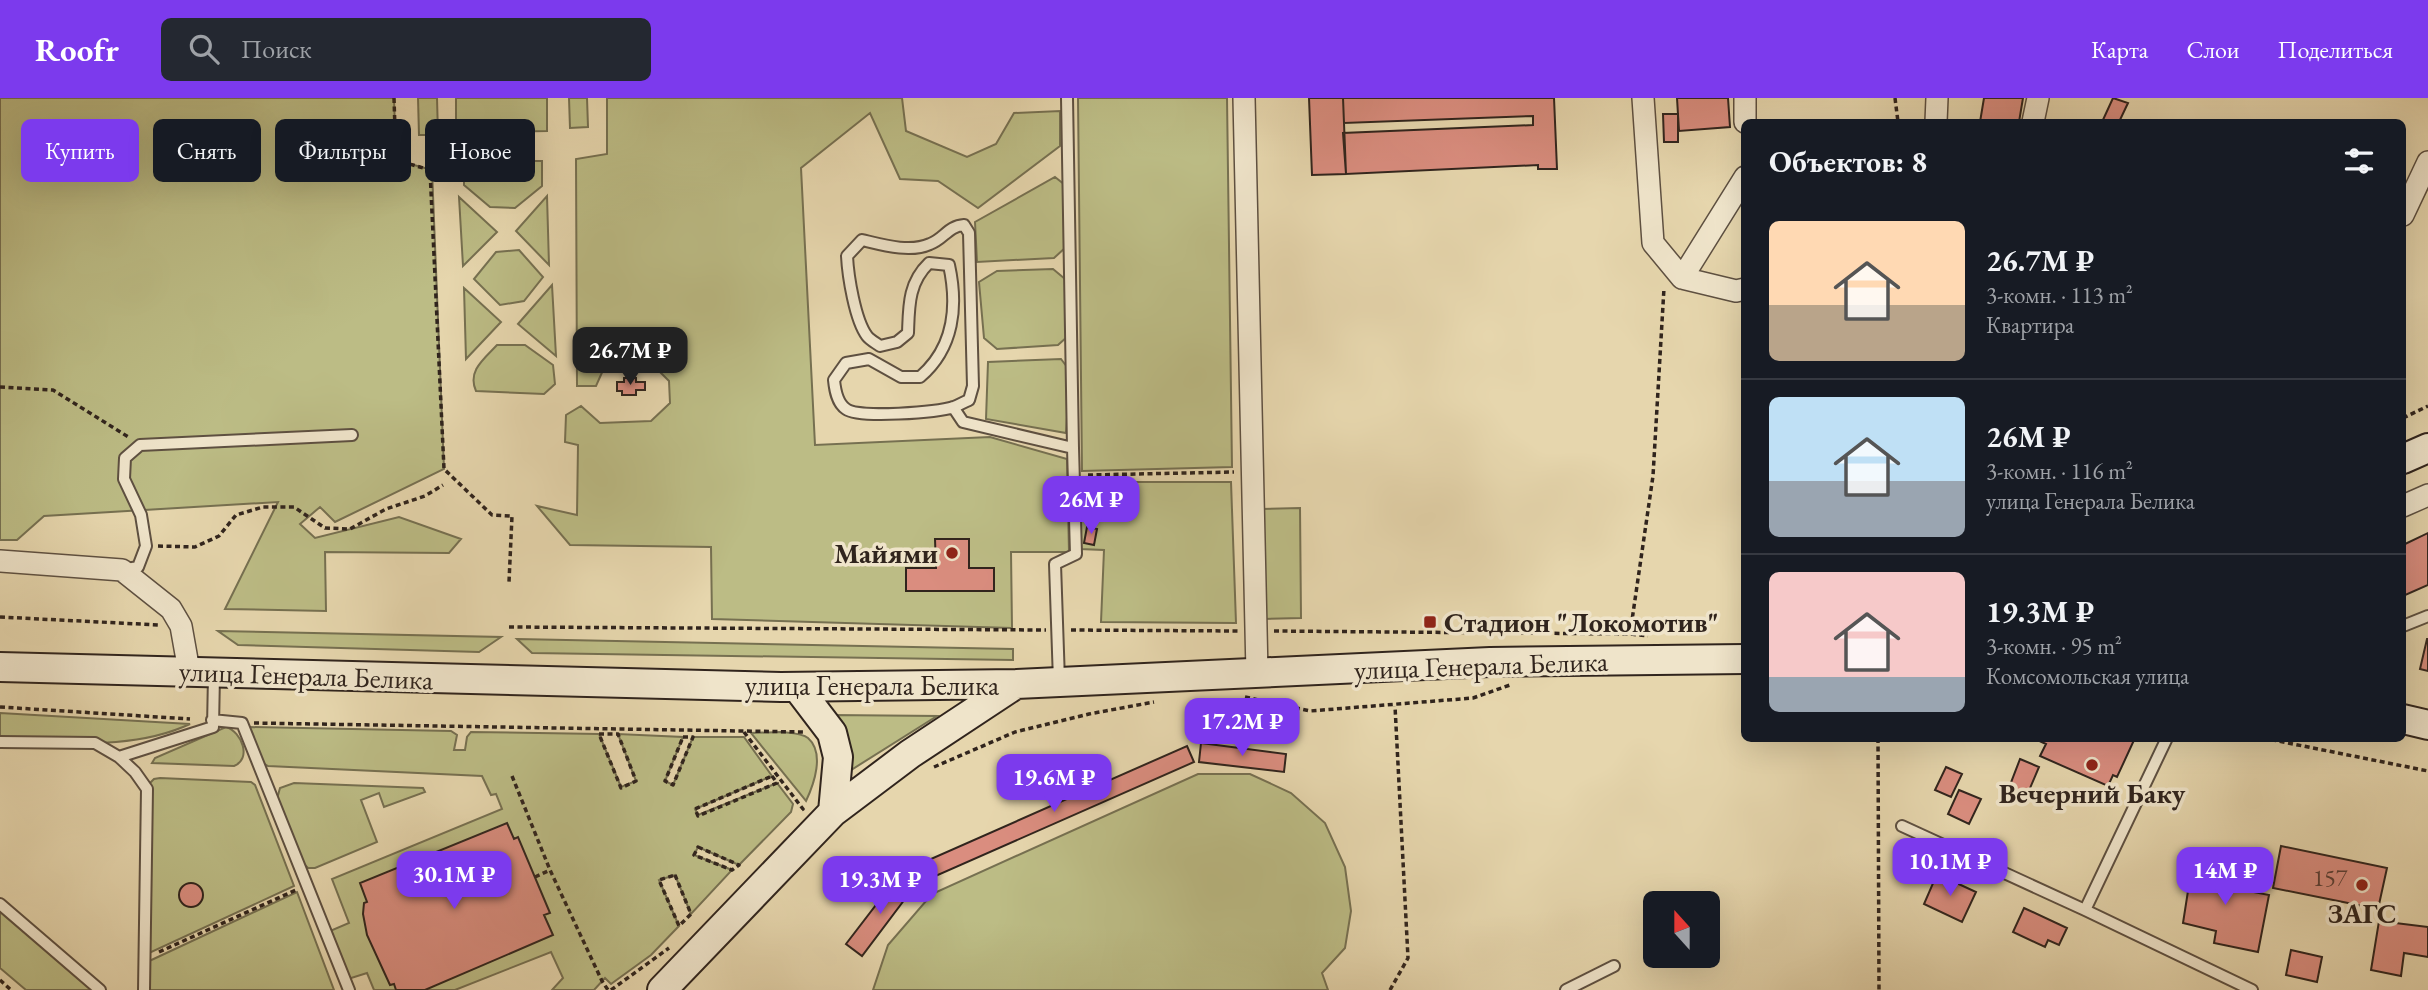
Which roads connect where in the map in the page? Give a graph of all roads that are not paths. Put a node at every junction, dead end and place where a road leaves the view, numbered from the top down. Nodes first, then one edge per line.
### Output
1 (1067, 98) edge
2 (1244, 98) edge
3 (1643, 98) edge
4 (1745, 98) edge
5 (1937, 98) edge
6 (2038, 98) edge
7 (1745, 119) edge
8 (1936, 119) edge
9 (2034, 119) edge
10 (2428, 162) edge
11 (1741, 183) edge
12 (2406, 209) edge
13 (1682, 278) junction
14 (1741, 290) edge
15 (953, 407) junction
16 (352, 435) dead end
17 (2428, 447) edge
18 (1073, 448) junction
19 (2406, 458) edge
20 (2428, 495) edge
21 (2406, 505) edge
22 (0, 561) edge
23 (122, 570) junction
24 (2428, 616) edge
25 (2406, 625) edge
26 (1741, 659) edge
27 (0, 667) edge
28 (201, 672) junction
29 (1257, 673) junction
30 (1059, 681) junction
31 (1016, 684) junction
32 (797, 687) junction
33 (212, 720) junction
34 (2406, 720) edge
35 (2428, 725) edge
36 (0, 742) edge
37 (2165, 742) edge
38 (119, 757) junction
39 (820, 807) junction
40 (1902, 826) dead end
41 (0, 904) edge
42 (2085, 910) junction
43 (1614, 966) dead end
44 (100, 990) edge
45 (144, 990) edge
46 (349, 990) edge
47 (662, 990) edge
48 (1566, 990) edge
49 (2252, 990) edge

1 - 18 lane
2 - 29 street
3 - 13 street
4 - 7 street
5 - 8 street
6 - 9 street
10 - 12 street
11 - 13 street
13 - 14 street
15 - 15 lane
15 - 18 lane
16 - 23 lane
17 - 19 main road
18 - 30 lane
20 - 21 street
22 - 23 street
23 - 28 street
24 - 25 lane
26 - 29 main road, улица Генерала Белика
27 - 28 main road, улица Генерала Белика
28 - 32 main road, улица Генерала Белика
28 - 33 lane
29 - 30 main road, улица Генерала Белика
30 - 31 main road, улица Генерала Белика
31 - 32 main road, улица Генерала Белика
31 - 39 main road
32 - 39 main road
33 - 38 lane
33 - 46 lane
34 - 35 main road
36 - 38 lane
37 - 42 lane
38 - 45 lane
39 - 47 main road
40 - 42 lane
41 - 44 lane
42 - 49 lane
43 - 48 lane

